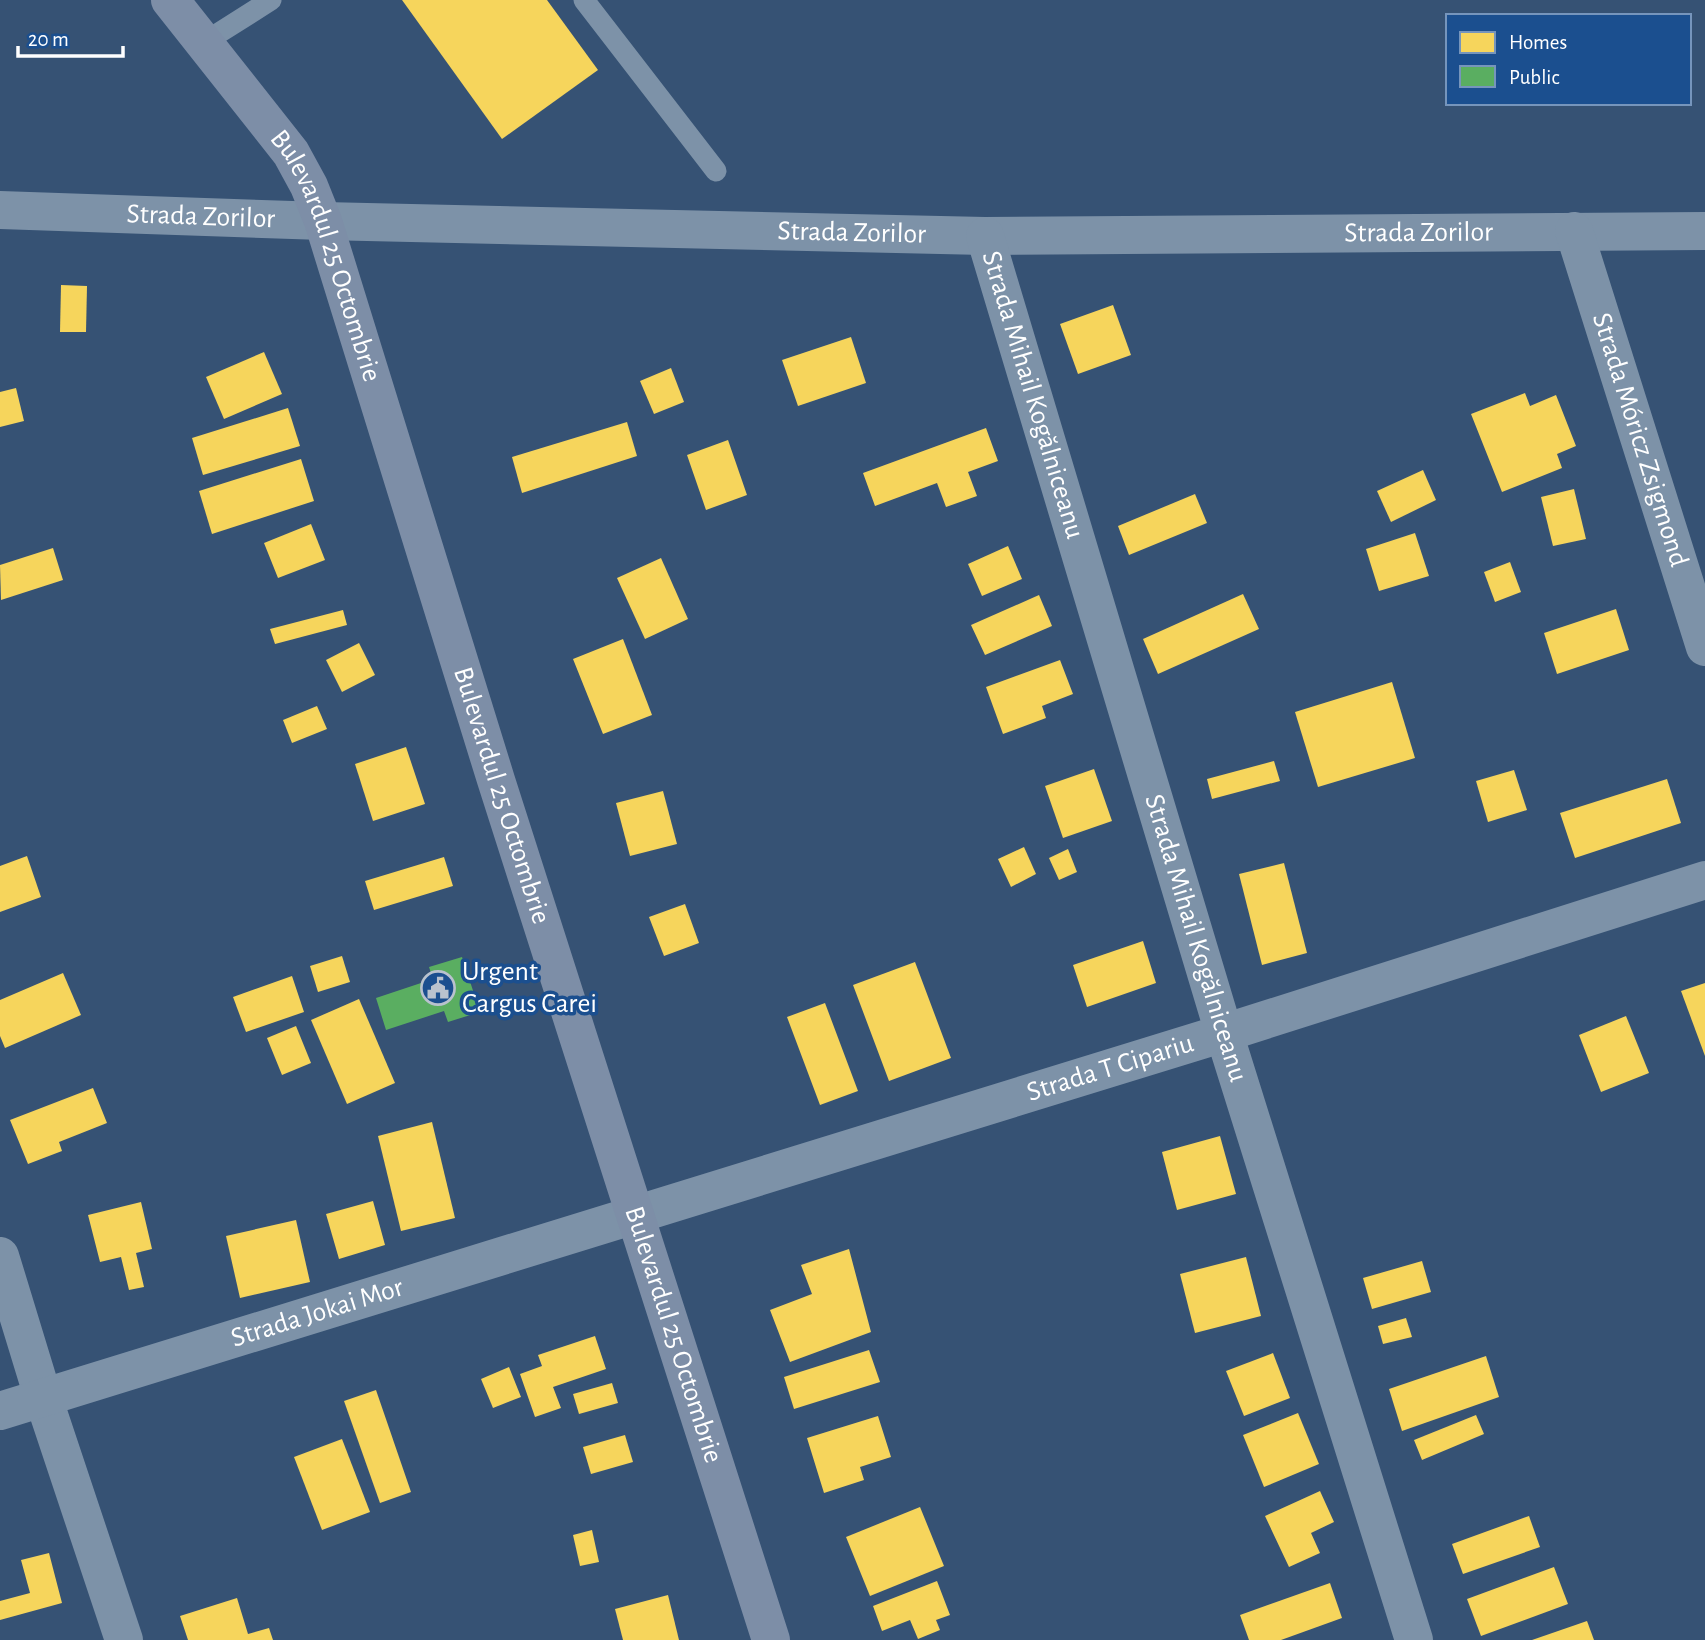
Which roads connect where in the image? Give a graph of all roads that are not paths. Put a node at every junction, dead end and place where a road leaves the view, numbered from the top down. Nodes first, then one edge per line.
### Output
1 (170, 0) edge
2 (271, 0) edge
3 (584, 0) edge
4 (204, 43) junction
5 (716, 171) dead end
6 (0, 210) edge
7 (323, 221) junction
8 (1574, 231) junction
9 (1705, 231) edge
10 (985, 236) junction
11 (1705, 648) edge
12 (1705, 880) edge
13 (1224, 1033) junction
14 (635, 1214) junction
15 (0, 1255) edge
16 (43, 1397) junction
17 (0, 1411) edge
18 (124, 1640) edge
19 (771, 1640) edge
20 (1413, 1640) edge

1 - 4 main road, Bulevardul 25 Octombrie
2 - 4 lane
3 - 5 lane
4 - 7 main road, Bulevardul 25 Octombrie
6 - 7 street, Strada Zorilor
7 - 10 street, Strada Zorilor
7 - 14 main road, Bulevardul 25 Octombrie
8 - 9 street, Strada Zorilor
8 - 10 street, Strada Zorilor
8 - 11 street, Strada Móricz Zsigmond
10 - 13 street, Strada Mihail Kogălniceanu
12 - 13 street, Strada T Cipariu
13 - 14 street, Strada T Cipariu
13 - 20 street, Strada Mihail Kogălniceanu
14 - 16 street, Strada Jokai Mor
14 - 19 main road, Bulevardul 25 Octombrie
15 - 16 street
16 - 17 street, Strada Jokai Mor
16 - 18 street

